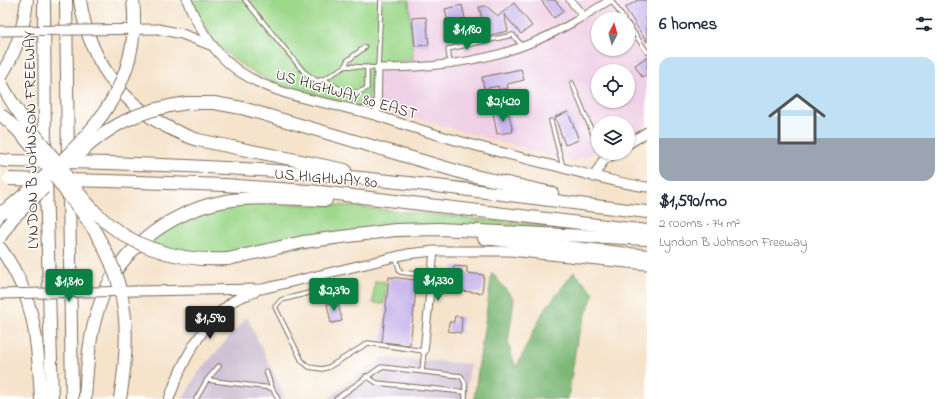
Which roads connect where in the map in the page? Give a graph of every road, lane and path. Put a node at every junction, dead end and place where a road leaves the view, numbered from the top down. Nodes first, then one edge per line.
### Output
1 (27, 0) edge
2 (44, 0) edge
3 (66, 0) edge
4 (80, 0) edge
5 (133, 0) edge
6 (187, 0) edge
7 (245, 0) edge
8 (380, 0) edge
9 (570, 0) edge
10 (609, 0) edge
11 (618, 12) edge
12 (584, 17) junction
13 (0, 32) edge
14 (635, 34) edge
15 (214, 46) junction
16 (523, 46) junction
17 (365, 47) dead end
18 (647, 52) edge
19 (450, 64) junction
20 (346, 66) junction
21 (367, 67) junction
22 (378, 68) junction
23 (0, 77) edge
24 (324, 79) junction
25 (0, 81) edge
26 (572, 83) dead end
27 (0, 114) edge
28 (377, 116) junction
29 (551, 121) dead end
30 (591, 129) edge
31 (647, 132) edge
32 (635, 140) edge
33 (5, 160) edge
34 (601, 160) edge
35 (564, 168) junction
36 (594, 176) junction
37 (5, 179) edge
38 (398, 182) junction
39 (647, 187) edge
40 (384, 198) junction
41 (619, 209) junction
42 (647, 212) edge
43 (0, 213) edge
44 (647, 231) edge
45 (369, 233) junction
46 (0, 237) edge
47 (647, 239) edge
48 (0, 248) edge
49 (434, 251) junction
50 (647, 256) edge
51 (396, 257) junction
52 (647, 265) edge
53 (318, 276) junction
54 (431, 276) junction
55 (262, 289) junction
56 (0, 294) edge
57 (424, 351) junction
58 (219, 366) dead end
59 (266, 371) dead end
60 (422, 371) junction
61 (366, 376) junction
62 (207, 380) junction
63 (272, 388) junction
64 (465, 392) junction
65 (41, 399) edge
66 (52, 399) edge
67 (72, 399) edge
68 (85, 399) edge
69 (120, 399) edge
70 (169, 399) edge
71 (196, 399) edge
72 (278, 399) edge
73 (336, 399) edge
74 (465, 399) edge

1 - 23 highway
2 - 66 highway, LYNDON B JOHNSON FREEWAY
3 - 67 highway
4 - 38 highway
5 - 43 highway, bridge
6 - 15 main road
7 - 24 lane
8 - 22 lane
9 - 12 street
10 - 11 lane
10 - 12 street
12 - 16 street
13 - 15 main road, US HIGHWAY 80 EAST, bridge
14 - 18 lane
15 - 28 main road, US HIGHWAY 80 EAST
16 - 19 street
16 - 19 lane
17 - 20 lane
19 - 22 street
20 - 21 lane
20 - 24 lane
21 - 22 lane
21 - 24 lane
22 - 28 street
25 - 45 highway, bridge
26 - 30 lane
27 - 69 highway, bridge
28 - 35 main road, US HIGHWAY 80 EAST
29 - 35 lane
31 - 32 main road
33 - 38 highway, US HIGHWAY 80, bridge
34 - 36 main road
35 - 36 main road, US HIGHWAY 80 EAST
36 - 39 main road, US HIGHWAY 80 EAST
37 - 40 highway, US HIGHWAY 80, bridge
38 - 41 highway, US HIGHWAY 80
40 - 44 highway, US HIGHWAY 80
40 - 68 highway
41 - 42 highway, US HIGHWAY 80
41 - 46 highway, bridge
45 - 47 highway
45 - 50 highway
48 - 65 highway
49 - 51 main road
49 - 52 main road
49 - 54 street
51 - 53 main road
51 - 54 lane
53 - 55 main road
53 - 57 lane
54 - 57 street
55 - 56 main road, bridge
55 - 70 main road
57 - 60 lane
58 - 62 lane
59 - 63 lane
60 - 61 lane
60 - 64 lane
61 - 64 lane
61 - 73 lane
62 - 63 lane
62 - 71 lane
63 - 72 lane
64 - 74 lane

